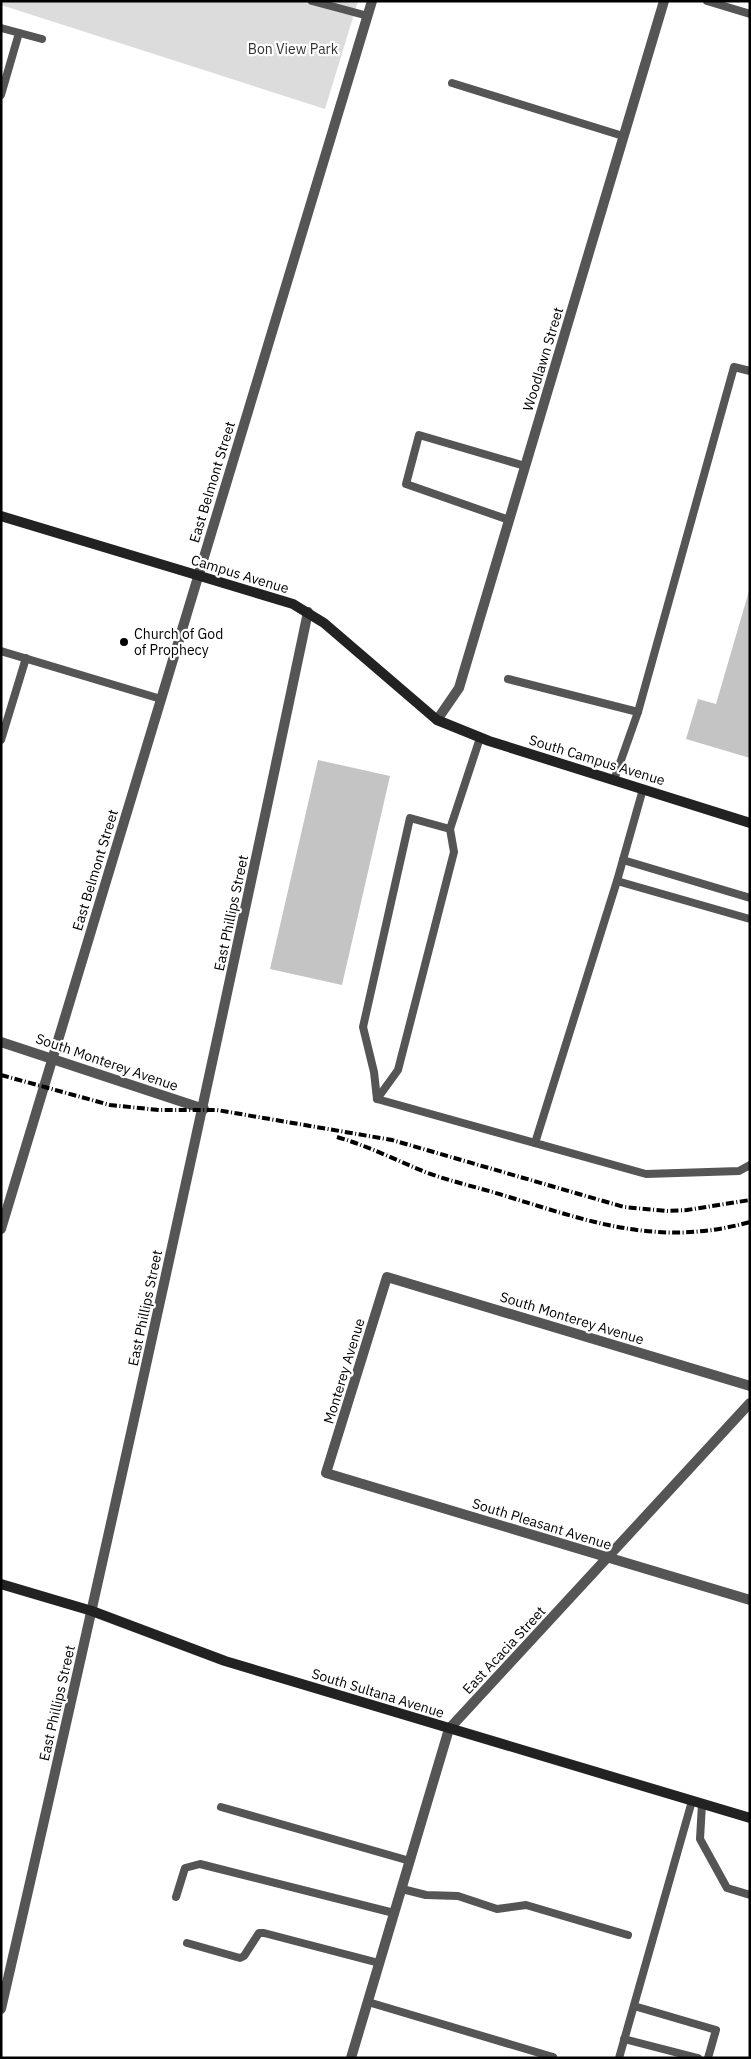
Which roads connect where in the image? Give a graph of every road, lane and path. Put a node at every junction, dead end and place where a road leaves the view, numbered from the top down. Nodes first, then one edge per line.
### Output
1 (312, 1) edge
2 (372, 1) edge
3 (664, 1) edge
4 (707, 1) edge
5 (750, 14) edge
6 (368, 16) junction
7 (1, 28) edge
8 (19, 33) junction
9 (42, 40) dead end
10 (452, 83) dead end
11 (1, 95) edge
12 (623, 136) junction
13 (750, 371) edge
14 (525, 466) junction
15 (1, 516) edge
16 (509, 520) junction
17 (198, 576) junction
18 (308, 612) junction
19 (1, 651) edge
20 (26, 658) junction
21 (508, 679) dead end
22 (161, 699) junction
23 (638, 712) junction
24 (437, 720) junction
25 (480, 738) junction
26 (1, 740) edge
27 (614, 780) junction
28 (643, 789) junction
29 (750, 823) edge
30 (450, 829) junction
31 (623, 860) junction
32 (617, 881) junction
33 (750, 898) edge
34 (750, 919) edge
35 (1, 1042) edge
36 (53, 1057) junction
37 (377, 1099) junction
38 (204, 1109) junction
39 (535, 1143) junction
40 (750, 1166) edge
41 (1, 1229) edge
42 (387, 1277) joint
43 (750, 1386) edge
44 (750, 1403) edge
45 (326, 1473) joint
46 (608, 1558) junction
47 (1, 1584) edge
48 (750, 1600) edge
49 (92, 1611) junction
50 (449, 1729) junction
51 (697, 1802) junction
52 (220, 1807) dead end
53 (750, 1818) edge
54 (410, 1861) junction
55 (402, 1889) junction
56 (750, 1895) edge
57 (176, 1897) dead end
58 (394, 1913) junction
59 (628, 1935) dead end
60 (187, 1943) dead end
61 (380, 1963) junction
62 (368, 2002) junction
63 (634, 2006) junction
64 (1, 2009) edge
65 (624, 2039) junction
66 (553, 2057) edge
67 (351, 2058) edge
68 (619, 2058) edge
69 (698, 2058) edge
70 (708, 2058) edge

1 - 6 lane
2 - 6 street, East Belmont Street
3 - 12 street, Woodlawn Street
4 - 5 lane
6 - 17 street, East Belmont Street
7 - 8 lane
8 - 9 lane
8 - 11 lane
10 - 12 lane
12 - 14 street, Woodlawn Street
13 - 23 lane
14 - 16 street, Woodlawn Street
14 - 16 lane
15 - 17 street, Campus Avenue
16 - 24 street, Woodlawn Street
17 - 18 street, Campus Avenue
17 - 22 street, East Belmont Street
18 - 24 street, Campus Avenue
18 - 38 street, East Phillips Street
19 - 20 lane
20 - 22 lane
20 - 26 lane
21 - 23 lane
22 - 36 street, East Belmont Street
23 - 27 lane
24 - 25 street, South Campus Avenue
25 - 27 street, South Campus Avenue
25 - 30 lane
27 - 28 street, South Campus Avenue
28 - 29 street, South Campus Avenue
28 - 31 lane
30 - 37 lane
30 - 37 lane
31 - 32 lane
31 - 33 lane
32 - 34 lane
32 - 39 lane
35 - 36 street, South Monterey Avenue
36 - 38 street, South Monterey Avenue
36 - 41 street, East Belmont Street
37 - 39 lane
38 - 49 street, East Phillips Street
39 - 40 lane
42 - 43 street, South Monterey Avenue
42 - 45 street, Monterey Avenue
44 - 46 street, East Acacia Street
45 - 46 street, South Pleasant Avenue
46 - 48 street, South Pleasant Avenue
46 - 50 street, East Acacia Street
47 - 49 street, South Sultana Avenue
49 - 50 street, South Sultana Avenue
49 - 64 street, East Phillips Street
50 - 51 street, South Sultana Avenue
50 - 54 street, East Acacia Street
51 - 53 street, South Sultana Avenue
51 - 56 lane
51 - 63 lane
52 - 54 lane
54 - 55 street, East Acacia Street
55 - 58 street, East Acacia Street
55 - 59 lane
57 - 58 lane
58 - 61 street, East Acacia Street
60 - 61 lane
61 - 62 street, East Acacia Street
62 - 66 lane
62 - 67 street, East Acacia Street
63 - 65 lane
63 - 70 lane
65 - 68 lane
65 - 69 lane

